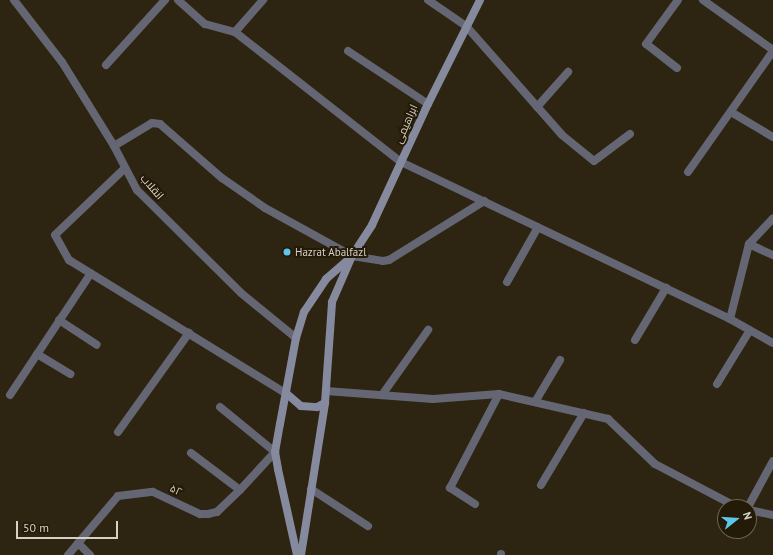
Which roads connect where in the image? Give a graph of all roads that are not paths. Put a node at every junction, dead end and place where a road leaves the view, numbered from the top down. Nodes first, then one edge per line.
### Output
1 (14, 0) edge
2 (165, 0) edge
3 (178, 0) edge
4 (263, 0) edge
5 (428, 0) edge
6 (480, 0) edge
7 (678, 0) edge
8 (703, 0) edge
9 (466, 26) junction
10 (235, 32) junction
11 (773, 50) edge
12 (348, 51) dead end
13 (106, 65) dead end
14 (677, 68) dead end
15 (568, 72) dead end
16 (428, 104) junction
17 (537, 107) junction
18 (731, 112) junction
19 (630, 134) dead end
20 (773, 137) edge
21 (114, 146) junction
22 (401, 162) junction
23 (124, 169) junction
24 (688, 172) dead end
25 (484, 201) junction
26 (773, 218) edge
27 (538, 227) junction
28 (749, 244) junction
29 (773, 255) edge
30 (352, 256) junction
31 (91, 273) junction
32 (507, 282) dead end
33 (666, 288) junction
34 (730, 319) junction
35 (59, 320) junction
36 (428, 330) dead end
37 (750, 330) junction
38 (189, 333) junction
39 (296, 338) junction
40 (635, 340) dead end
41 (773, 343) edge
42 (97, 345) dead end
43 (37, 354) junction
44 (560, 360) dead end
45 (70, 374) dead end
46 (717, 384) dead end
47 (326, 392) junction
48 (288, 394) junction
49 (499, 394) junction
50 (10, 395) dead end
51 (382, 395) junction
52 (535, 402) junction
53 (325, 403) junction
54 (220, 407) dead end
55 (584, 413) junction
56 (118, 432) dead end
57 (276, 452) junction
58 (191, 454) dead end
59 (773, 461) edge
60 (541, 485) dead end
61 (311, 489) junction
62 (240, 490) junction
63 (722, 499) edge
64 (752, 499) edge
65 (475, 504) dead end
66 (757, 512) edge
67 (773, 515) edge
68 (368, 526) dead end
69 (78, 543) junction
70 (68, 555) edge
71 (90, 555) edge
72 (297, 555) edge
73 (301, 555) edge

1 - 21 street, انقلاب
2 - 13 street
3 - 10 street
4 - 10 street
5 - 9 street
6 - 9 main road, ابراهیمی
7 - 14 street
8 - 11 street
9 - 16 main road, ابراهیمی
9 - 17 street
10 - 22 street
11 - 18 street
12 - 16 street
15 - 17 street
16 - 22 main road, ابراهیمی
17 - 19 street
18 - 20 street
18 - 24 street
21 - 23 street, انقلاب
21 - 30 street
22 - 25 street
22 - 30 main road, ابراهیمی
23 - 31 street
23 - 39 street, انقلاب
25 - 27 street
25 - 30 street
26 - 28 street
27 - 32 street
27 - 33 street
28 - 29 street
28 - 34 street
30 - 39 main road
30 - 47 main road
31 - 35 street
31 - 38 street
33 - 34 street
33 - 40 street
34 - 37 street
35 - 42 street
35 - 43 street
36 - 51 street
37 - 41 street
37 - 46 street
38 - 48 street
38 - 56 street
39 - 48 main road
43 - 45 street
43 - 50 street
44 - 52 street
47 - 51 street
47 - 53 main road
48 - 53 main road
48 - 57 main road
49 - 51 street
49 - 52 street
49 - 65 street
52 - 55 street
53 - 61 main road
54 - 57 street
55 - 60 street
55 - 63 street
57 - 62 street, ۵۲
57 - 72 main road
58 - 62 street
59 - 64 street
61 - 68 street
61 - 73 main road
62 - 69 street, ۵۲
66 - 67 street
69 - 70 street, ۵۲
69 - 71 street

